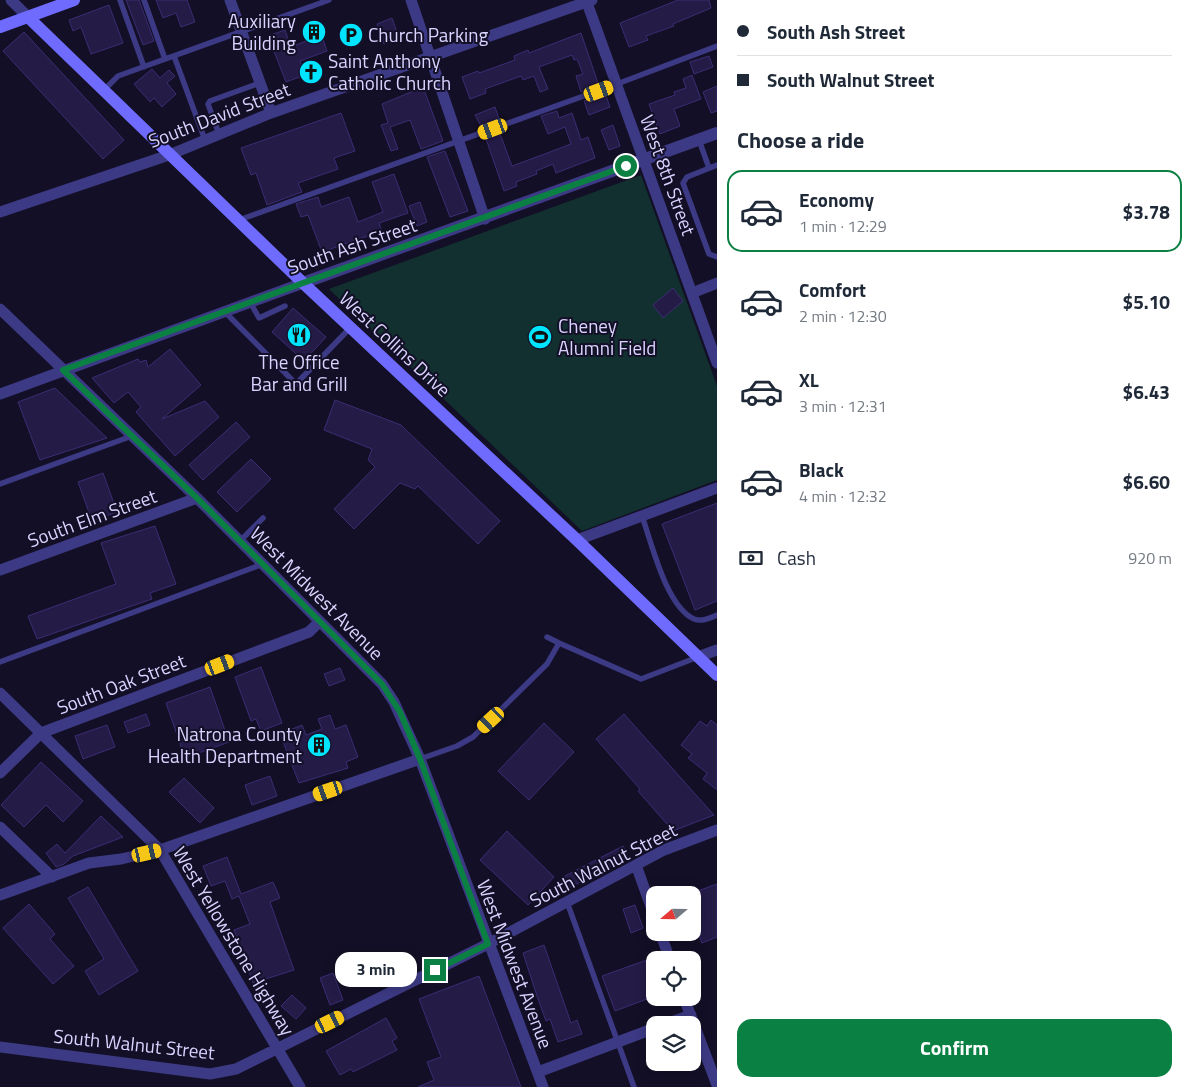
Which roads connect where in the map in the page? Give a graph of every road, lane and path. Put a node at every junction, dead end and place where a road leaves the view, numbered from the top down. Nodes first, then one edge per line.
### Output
1 (11, 0) edge
2 (74, 0) edge
3 (120, 0) edge
4 (144, 0) edge
5 (230, 0) edge
6 (330, 0) edge
7 (411, 0) edge
8 (588, 1) edge
9 (47, 5) edge
10 (28, 17) junction
11 (0, 27) edge
12 (242, 32) junction
13 (717, 46) edge
14 (431, 55) junction
15 (174, 56) junction
16 (165, 59) junction
17 (144, 66) junction
18 (260, 83) junction
19 (617, 84) junction
20 (104, 90) junction
21 (272, 113) junction
22 (717, 133) edge
23 (219, 134) junction
24 (205, 140) junction
25 (699, 140) junction
26 (458, 141) junction
27 (169, 155) junction
28 (644, 159) junction
29 (717, 165) edge
30 (709, 168) junction
31 (0, 212) edge
32 (485, 219) junction
33 (238, 220) junction
34 (717, 257) edge
35 (303, 283) junction
36 (717, 283) edge
37 (692, 292) junction
38 (250, 302) junction
39 (285, 306) dead end
40 (0, 309) edge
41 (224, 311) junction
42 (350, 328) junction
43 (717, 363) edge
44 (63, 370) junction
45 (0, 394) edge
46 (132, 436) junction
47 (0, 484) edge
48 (717, 488) edge
49 (197, 498) junction
50 (642, 516) junction
51 (263, 518) dead end
52 (577, 540) junction
53 (240, 541) junction
54 (264, 564) junction
55 (0, 570) edge
56 (717, 615) edge
57 (319, 622) junction
58 (547, 638) dead end
59 (559, 643) junction
60 (717, 650) edge
61 (698, 657) junction
62 (0, 662) edge
63 (717, 675) edge
64 (0, 693) edge
65 (41, 733) junction
66 (420, 759) junction
67 (0, 773) edge
68 (0, 827) edge
69 (717, 830) edge
70 (160, 850) junction
71 (636, 865) junction
72 (52, 877) junction
73 (646, 893) edge
74 (0, 895) edge
75 (566, 902) junction
76 (488, 944) junction
77 (687, 1006) edge
78 (690, 1015) joint
79 (646, 1031) edge
80 (617, 1042) junction
81 (0, 1046) edge
82 (277, 1048) junction
83 (538, 1072) junction
84 (717, 1085) edge
85 (300, 1087) edge
86 (543, 1087) edge
87 (634, 1087) edge

1 - 10 street
2 - 9 main road
3 - 17 lane
4 - 16 lane
5 - 12 street
6 - 12 lane
7 - 14 street
8 - 14 street, South David Street
8 - 19 street, West 8th Street
9 - 10 main road
10 - 11 main road
10 - 20 main road, West Collins Drive
12 - 15 lane
12 - 18 street
13 - 19 lane
14 - 21 street, South David Street
14 - 26 street
15 - 16 lane
15 - 24 lane
16 - 17 lane
17 - 20 lane
18 - 21 street
18 - 23 lane
19 - 26 lane
19 - 28 street, West 8th Street
20 - 27 main road, West Collins Drive
21 - 23 street, South David Street
22 - 25 street, South Ash Street
23 - 24 street, South David Street
24 - 27 street, South David Street
25 - 28 street, South Ash Street
25 - 30 lane
26 - 32 street
26 - 33 lane
27 - 31 street, South David Street
27 - 33 main road, West Collins Drive
28 - 32 street, South Ash Street
28 - 37 street, West 8th Street
29 - 30 lane
30 - 34 lane
32 - 35 street, South Ash Street
33 - 35 main road, West Collins Drive
35 - 38 street, South Ash Street
35 - 42 main road, West Collins Drive
36 - 37 street
37 - 43 street, West 8th Street
38 - 39 lane
38 - 41 street, South Ash Street
40 - 44 street, West Midwest Avenue
41 - 42 lane
41 - 44 street, South Ash Street
42 - 52 main road, West Collins Drive
44 - 45 street, South Ash Street
44 - 46 street, West Midwest Avenue
46 - 47 lane
46 - 49 street, West Midwest Avenue
48 - 50 street
49 - 53 street, West Midwest Avenue
49 - 55 street, South Elm Street
50 - 52 street
50 - 56 lane
51 - 53 lane
52 - 61 main road, West Collins Drive
53 - 54 street, West Midwest Avenue
54 - 57 street, West Midwest Avenue
54 - 62 lane
57 - 65 street, South Oak Street
57 - 66 street, West Midwest Avenue
58 - 59 lane
59 - 61 lane
59 - 66 lane
60 - 61 street
61 - 63 main road, West Collins Drive
64 - 65 street, West Yellowstone Highway
65 - 67 street, South Oak Street
65 - 70 street, West Yellowstone Highway
66 - 70 street
66 - 76 street, West Midwest Avenue
68 - 72 street
69 - 71 street, South Walnut Street
70 - 72 street
70 - 82 street, West Yellowstone Highway
71 - 73 street
71 - 75 street, South Walnut Street
72 - 74 street
75 - 76 street, South Walnut Street
75 - 80 lane
76 - 82 street, South Walnut Street
76 - 83 street, West Midwest Avenue
77 - 78 street
78 - 84 street
79 - 80 street
80 - 83 street
80 - 87 lane
81 - 82 street, South Walnut Street
82 - 85 street, West Yellowstone Highway
83 - 86 street, West Midwest Avenue

